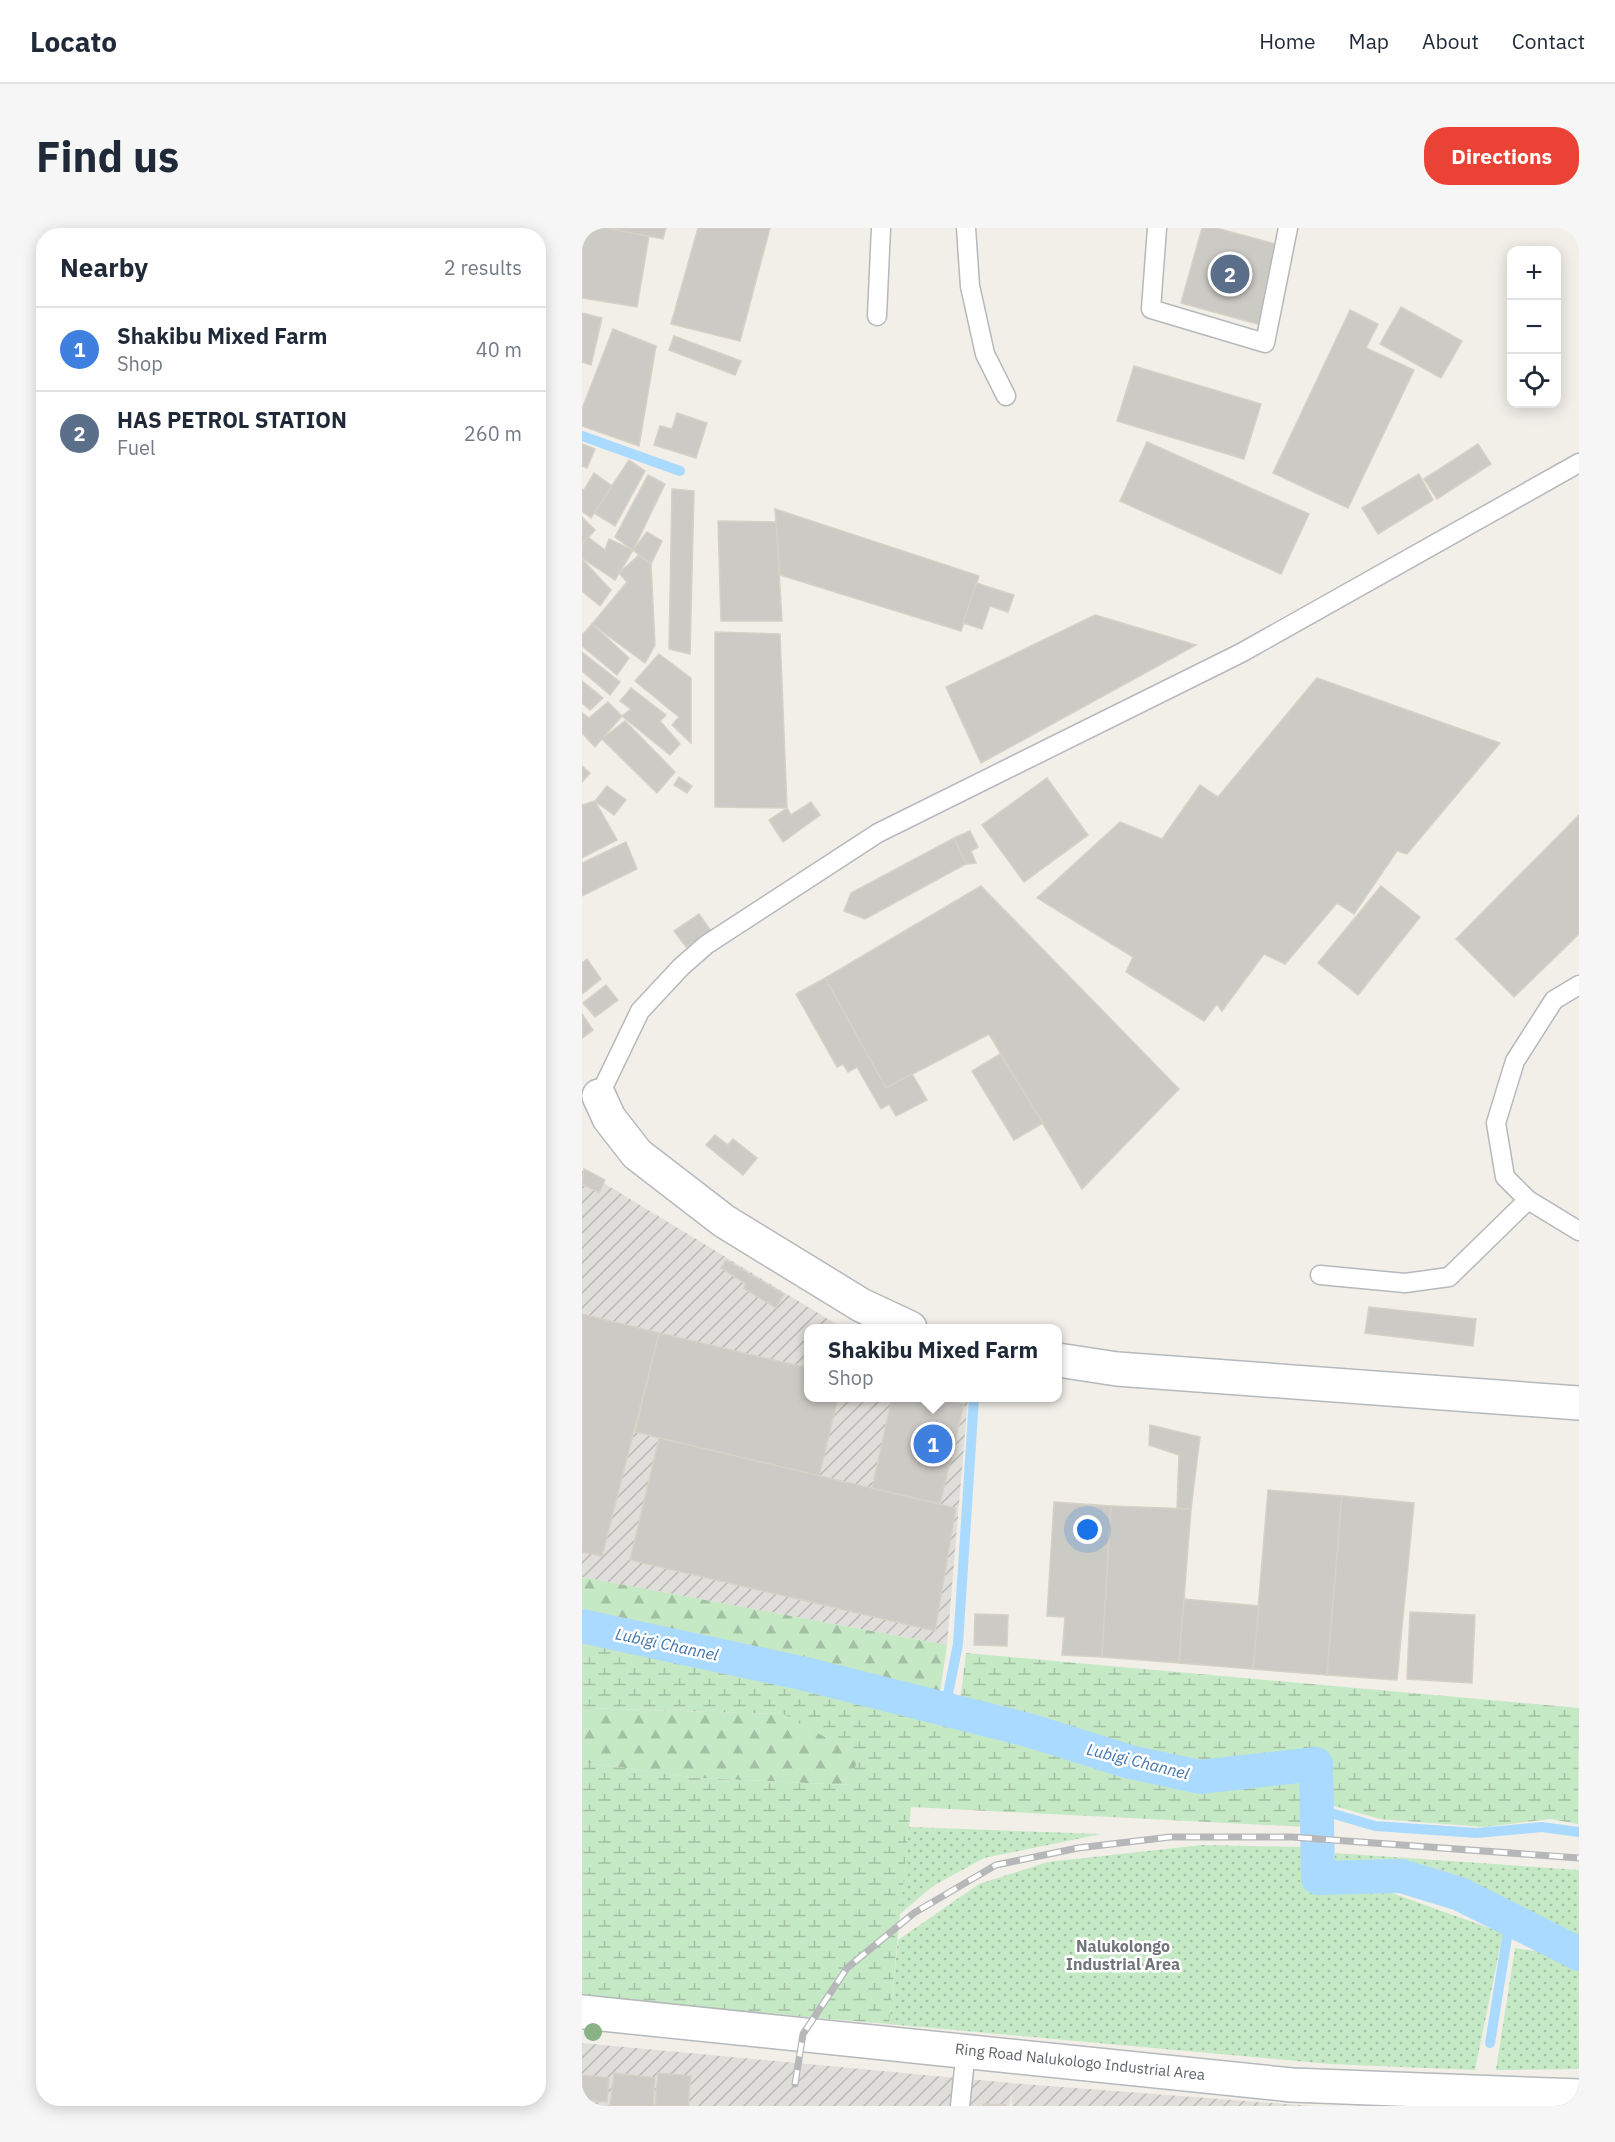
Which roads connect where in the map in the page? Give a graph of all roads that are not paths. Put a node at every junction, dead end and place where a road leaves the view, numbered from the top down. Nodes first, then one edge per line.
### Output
1 (881, 228) edge
2 (966, 228) edge
3 (1157, 228) edge
4 (1288, 228) edge
5 (876, 316) dead end
6 (1006, 396) dead end
7 (1579, 463) edge
8 (1579, 985) edge
9 (599, 1096) joint
10 (1528, 1200) junction
11 (1579, 1231) edge
12 (1320, 1275) dead end
13 (900, 1324) edge
14 (1062, 1361) edge
15 (1579, 1403) edge
16 (582, 2012) edge
17 (966, 2050) junction
18 (1579, 2096) edge
19 (1354, 2097) edge
20 (960, 2106) edge

1 - 5 lane
2 - 6 lane
3 - 4 lane
7 - 9 lane
8 - 10 lane
9 - 13 street
10 - 11 lane
10 - 12 lane
14 - 15 street
16 - 17 street, Ring Road Nalukologo Industrial Area
17 - 19 street, Ring Road Nalukologo Industrial Area
17 - 20 lane
18 - 19 street, Ring Road Nalukologo Industrial Area

